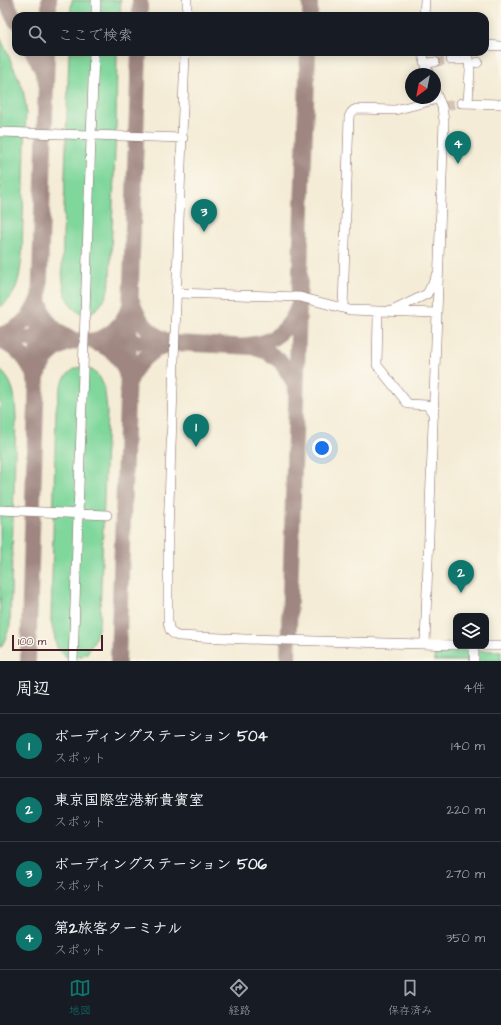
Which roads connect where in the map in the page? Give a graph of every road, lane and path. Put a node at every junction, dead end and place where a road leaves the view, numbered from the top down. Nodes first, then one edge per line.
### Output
1 (96, 0) edge
2 (187, 0) edge
3 (425, 0) edge
4 (96, 12) edge
5 (187, 12) edge
6 (424, 12) edge
7 (489, 45) edge
8 (501, 46) edge
9 (94, 56) edge
10 (186, 56) edge
11 (423, 56) edge
12 (465, 56) edge
13 (468, 56) edge
14 (451, 60) tunnel mouth
15 (424, 62) junction
16 (435, 62) tunnel mouth
17 (426, 68) edge
18 (425, 104) edge
19 (441, 104) edge
20 (501, 104) edge
21 (0, 132) edge
22 (92, 135) junction
23 (183, 138) junction
24 (439, 269) junction
25 (176, 293) junction
26 (343, 308) junction
27 (391, 312) junction
28 (437, 313) junction
29 (376, 314) junction
30 (434, 415) junction
31 (0, 510) edge
32 (78, 514) junction
33 (107, 515) dead end
34 (425, 644) junction
35 (453, 645) edge
36 (489, 646) edge
37 (501, 646) edge
38 (474, 649) edge
39 (73, 661) edge
40 (474, 661) edge

1 - 4 lane
2 - 5 lane
3 - 6 lane
7 - 8 lane
9 - 22 lane
10 - 23 lane
11 - 15 lane
12 - 14 lane
13 - 20 lane
15 - 16 lane
15 - 17 lane
18 - 26 lane
19 - 24 lane
21 - 22 lane
22 - 23 lane
22 - 32 lane
23 - 25 lane
24 - 27 lane
24 - 28 lane
25 - 26 lane
25 - 34 lane
26 - 29 lane
27 - 28 lane
27 - 29 lane
28 - 30 lane
29 - 30 lane
30 - 34 lane
31 - 32 lane
32 - 33 lane
32 - 39 lane
34 - 35 lane
36 - 37 lane
38 - 40 lane

